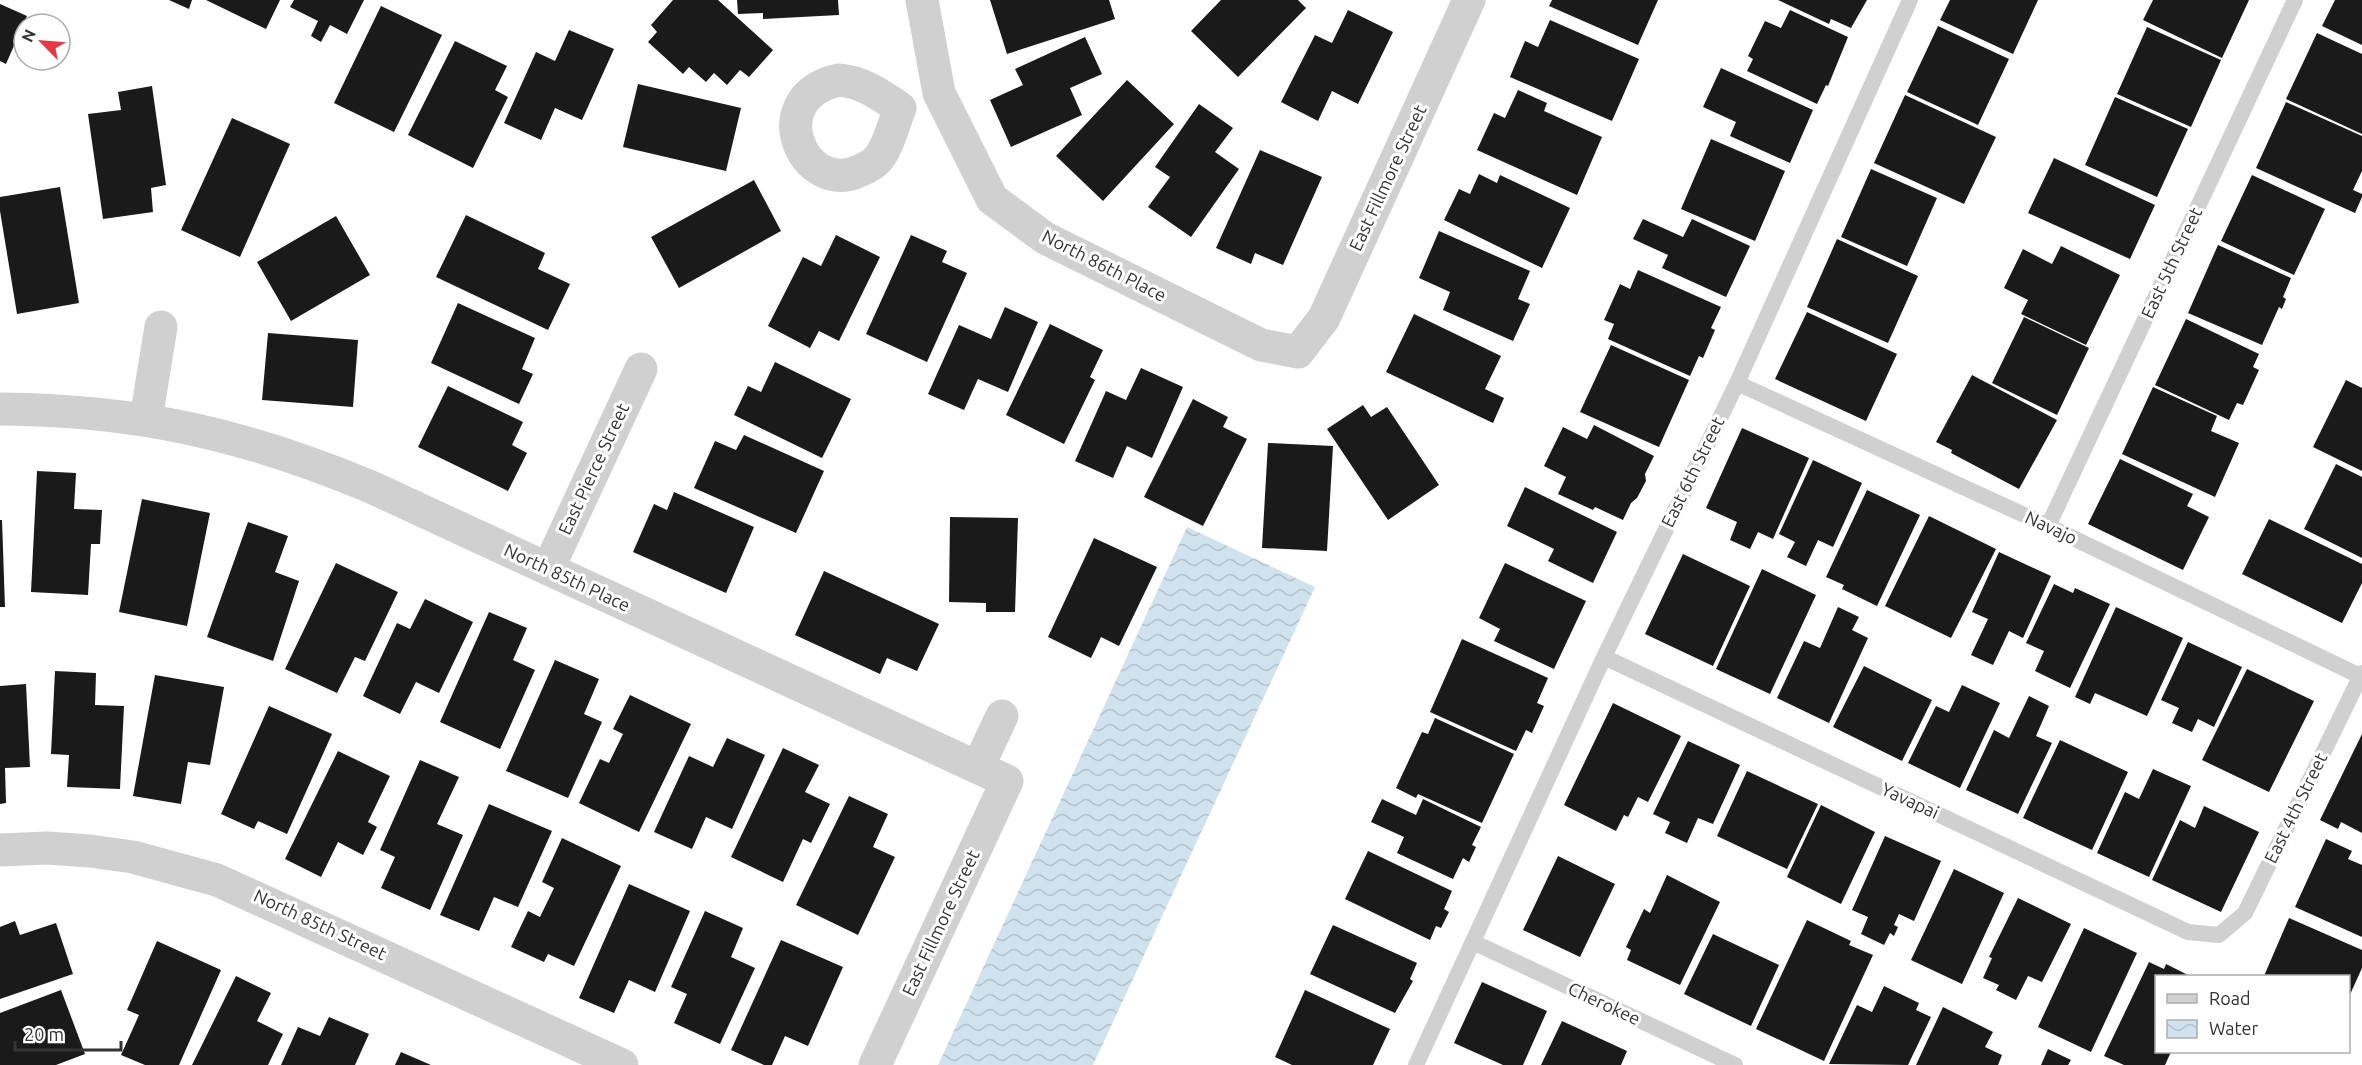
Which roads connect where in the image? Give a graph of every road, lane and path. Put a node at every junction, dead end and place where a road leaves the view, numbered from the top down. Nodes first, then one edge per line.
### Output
1 (922, 0) edge
2 (1469, 0) edge
3 (1910, 0) edge
4 (2295, 0) edge
5 (939, 93) junction
6 (900, 108) dead end
7 (161, 327) dead end
8 (1298, 352) joint
9 (641, 369) dead end
10 (1737, 383) junction
11 (0, 409) edge
12 (146, 419) junction
13 (2048, 526) junction
14 (548, 569) junction
15 (1604, 657) junction
16 (2361, 675) edge
17 (1002, 716) dead end
18 (978, 767) junction
19 (1007, 781) joint
20 (0, 850) edge
21 (2219, 935) joint
22 (1473, 942) junction
23 (622, 1065) edge
24 (875, 1065) edge
25 (1416, 1065) edge
26 (1735, 1065) edge

1 - 5 street, North 86th Place
2 - 8 street, East Fillmore Street
3 - 10 lane, East 6th Street
4 - 13 lane, East 5th Street
5 - 6 street
5 - 8 street, North 86th Place
7 - 12 street
9 - 14 street, East Pierce Street
10 - 13 lane, Navajo
10 - 15 lane, East 6th Street
11 - 12 street, North 85th Place
12 - 14 street, North 85th Place
13 - 16 lane, Navajo
14 - 18 street, North 85th Place
15 - 21 lane, Yavapai
15 - 22 lane, East 6th Street
16 - 21 lane, East 4th Street
17 - 18 street
18 - 19 street, North 85th Place
19 - 24 street, East Fillmore Street
20 - 23 street, North 85th Street
22 - 25 lane, East 6th Street
22 - 26 lane, Cherokee

